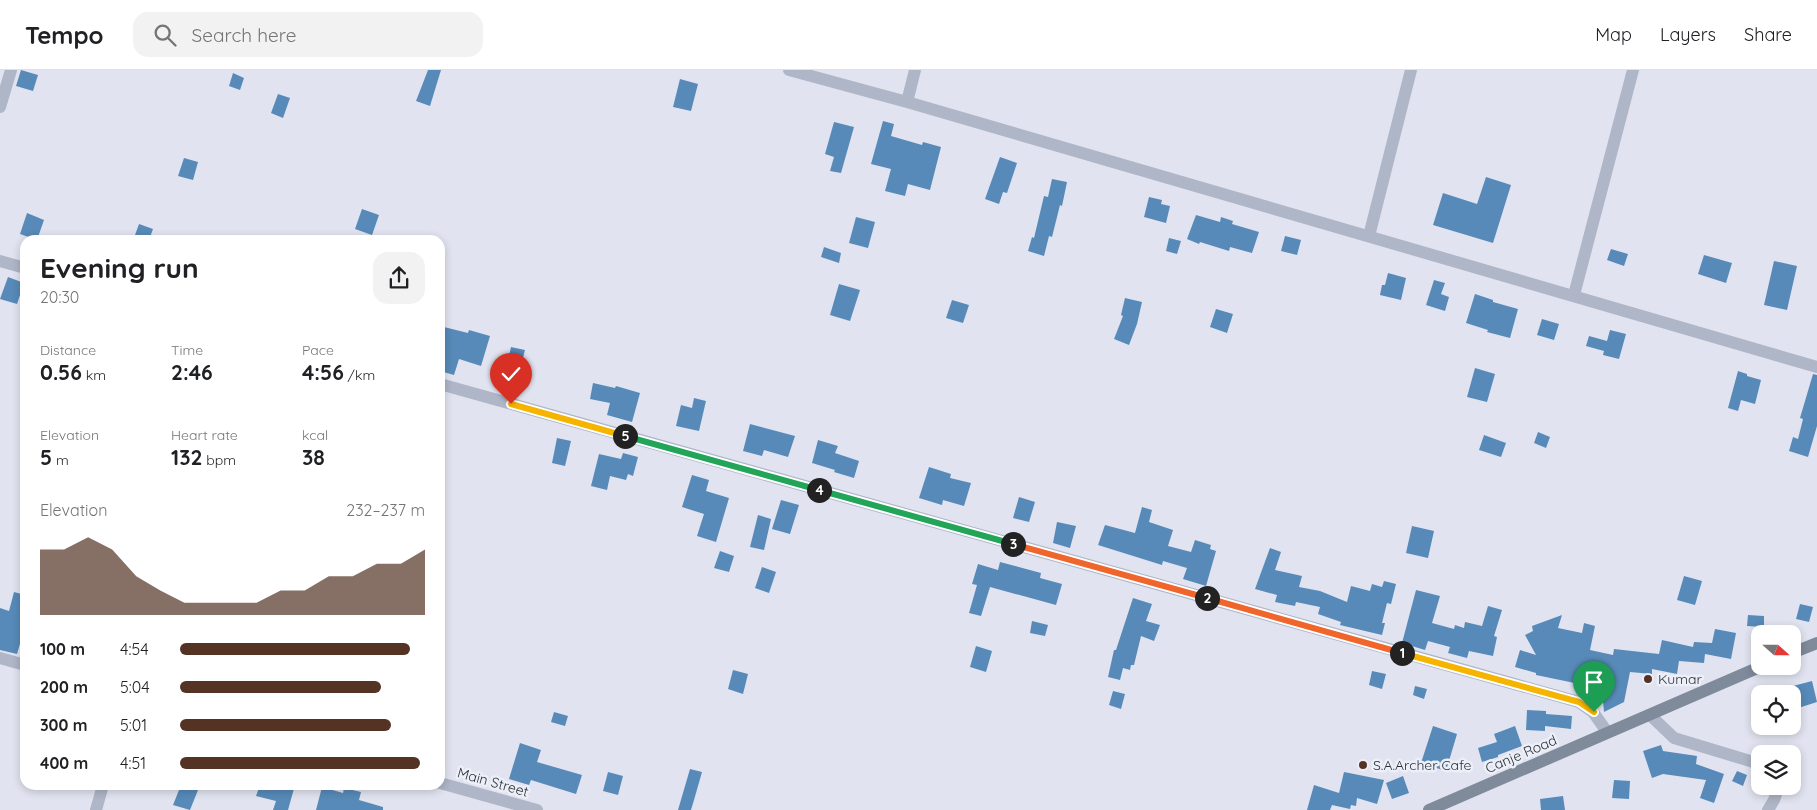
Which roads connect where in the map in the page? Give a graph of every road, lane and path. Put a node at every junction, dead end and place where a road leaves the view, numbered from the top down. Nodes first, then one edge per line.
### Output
1 (11, 70) edge
2 (789, 70) edge
3 (915, 70) edge
4 (1411, 70) edge
5 (1633, 70) edge
6 (907, 102) junction
7 (0, 107) edge
8 (1370, 236) junction
9 (0, 261) edge
10 (20, 267) edge
11 (1574, 295) junction
12 (1817, 367) edge
13 (445, 385) edge
14 (1817, 643) edge
15 (1801, 649) edge
16 (0, 658) edge
17 (20, 664) edge
18 (1751, 671) edge
19 (1650, 715) junction
20 (1608, 732) junction
21 (1751, 761) edge
22 (445, 784) edge
23 (102, 790) edge
24 (1776, 795) edge
25 (96, 810) edge
26 (537, 810) edge
27 (1429, 810) edge
28 (1768, 810) edge

1 - 7 street
2 - 6 street
3 - 6 street
4 - 8 street
5 - 11 street
6 - 8 street
8 - 11 street
9 - 10 street
11 - 12 street
13 - 20 street
14 - 15 street
16 - 17 street
18 - 19 street, Canje Road
19 - 20 street, Canje Road
19 - 21 street
20 - 27 street, Canje Road
22 - 26 street, Main Street
23 - 25 street
24 - 28 street

